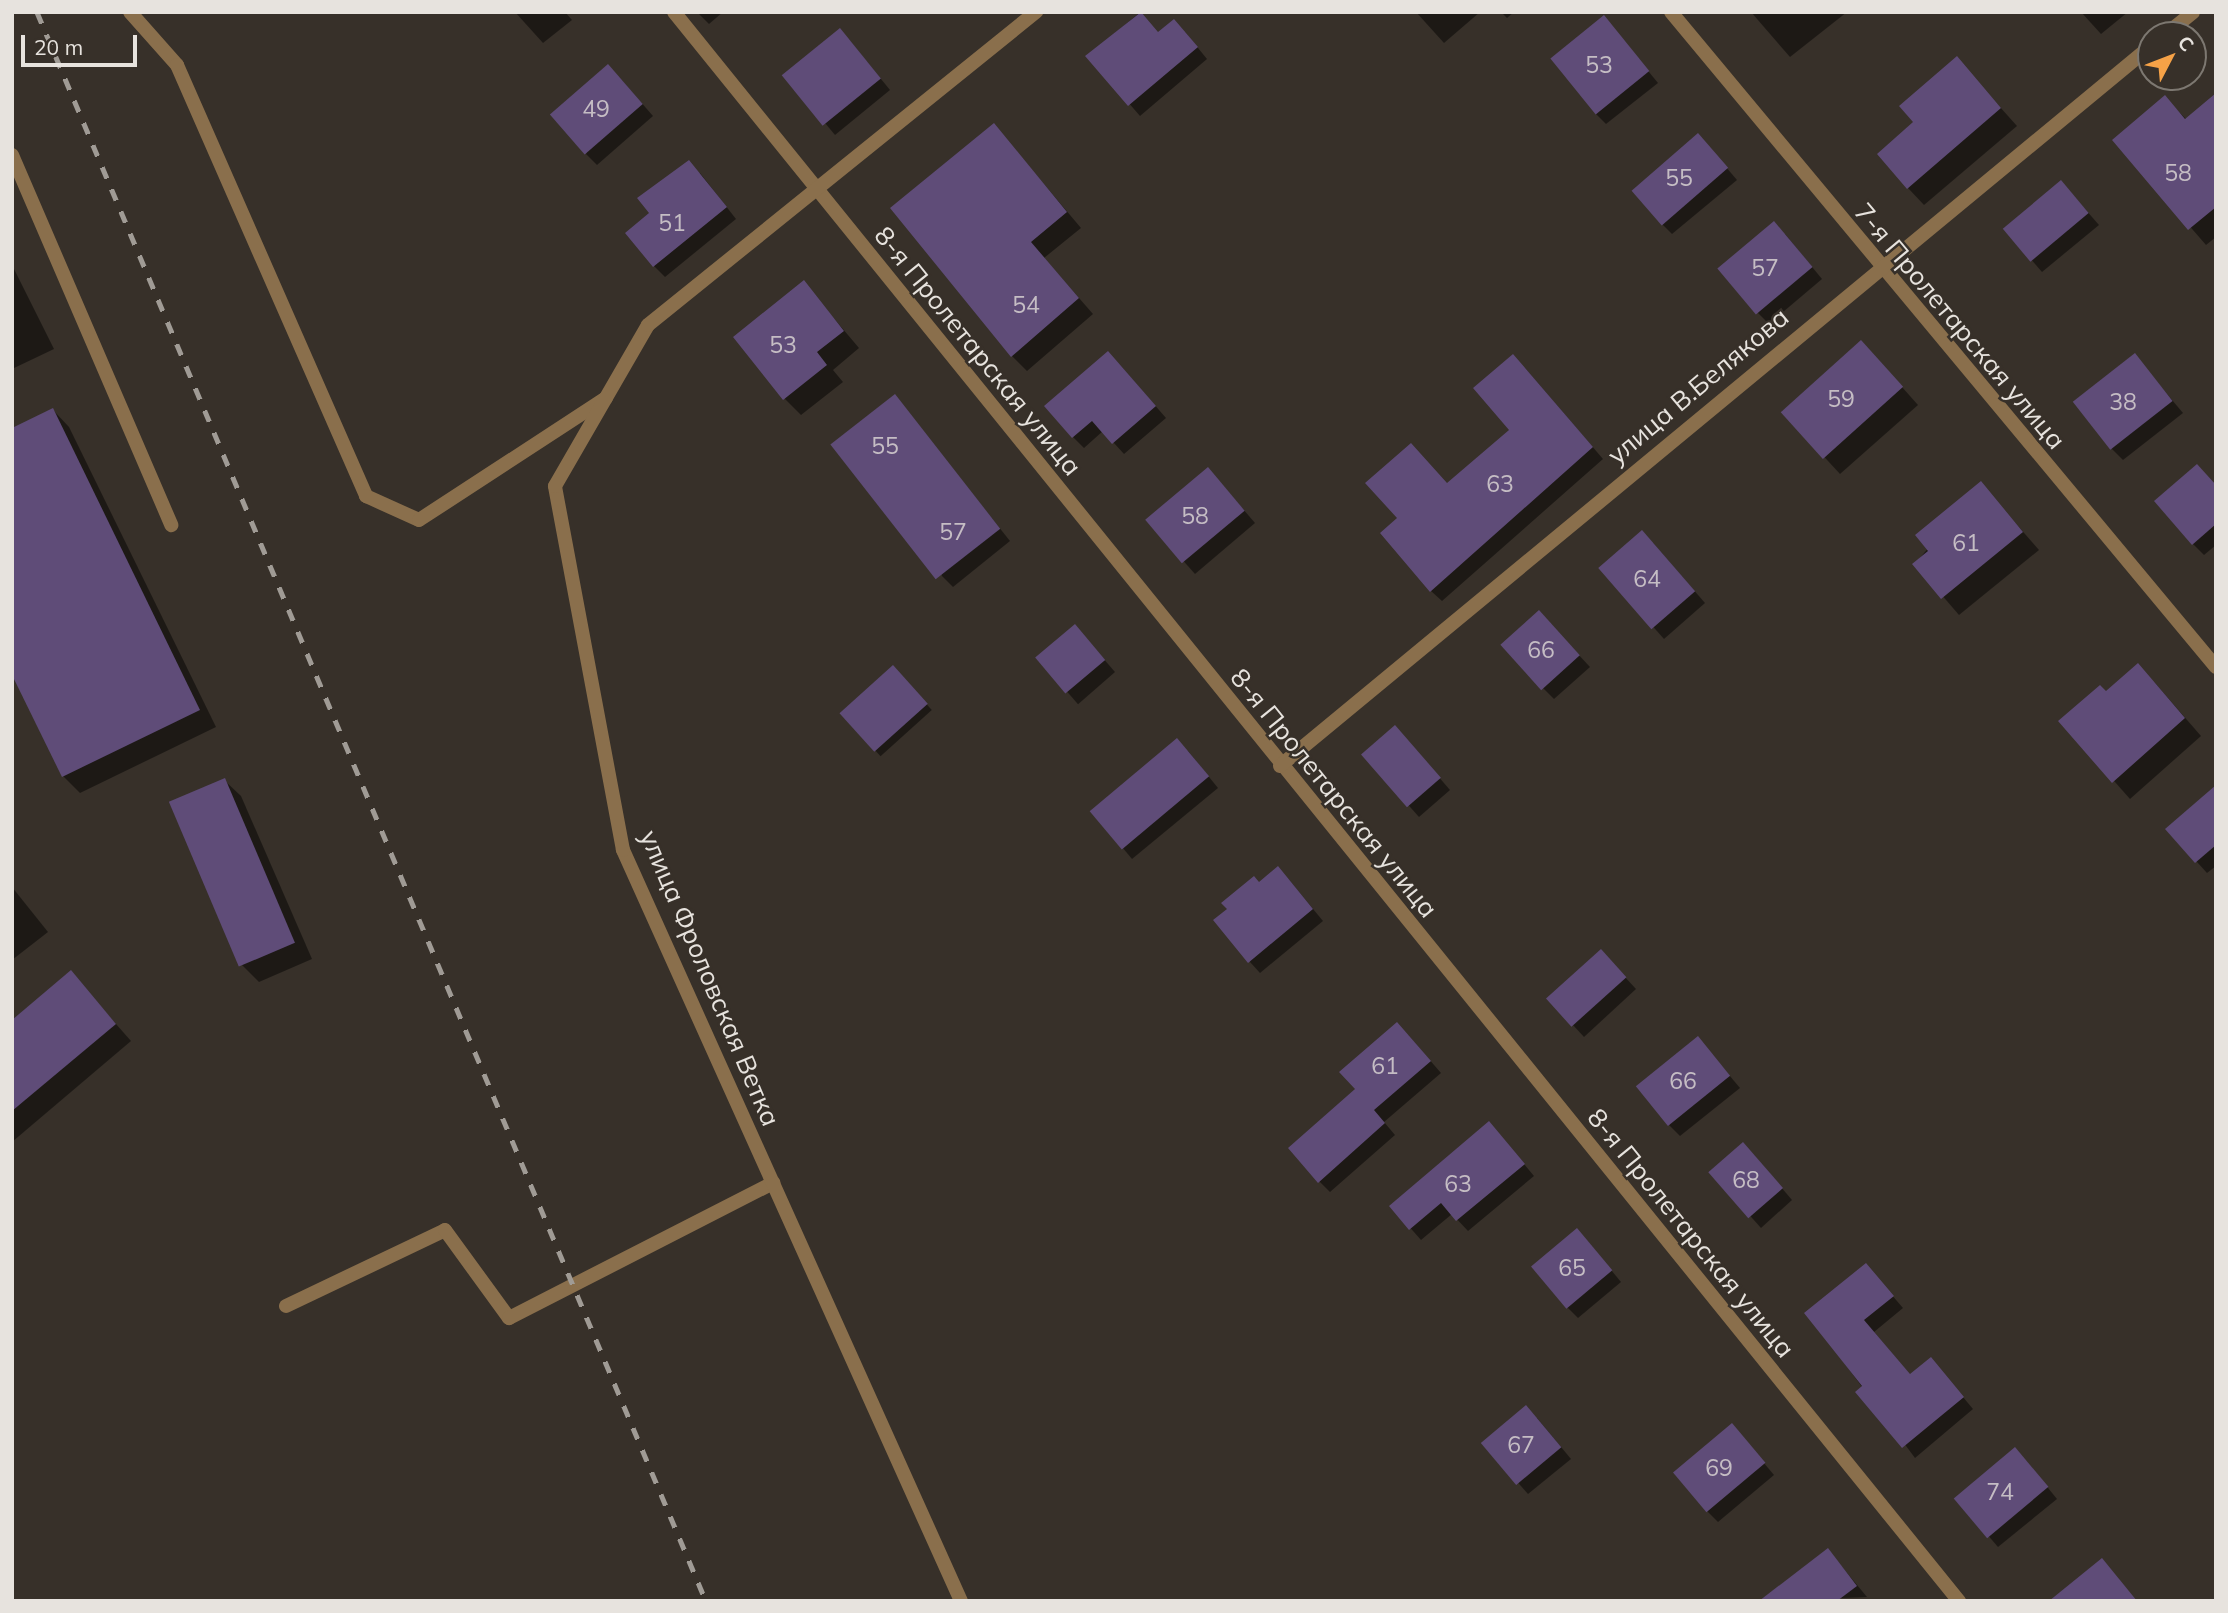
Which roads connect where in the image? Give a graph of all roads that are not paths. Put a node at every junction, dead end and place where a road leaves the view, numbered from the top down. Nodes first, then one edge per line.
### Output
1 (130, 12) edge
2 (674, 12) edge
3 (1036, 12) edge
4 (1671, 12) edge
5 (2137, 57) edge
6 (12, 155) edge
7 (815, 188) junction
8 (1878, 268) junction
9 (606, 398) junction
10 (171, 525) dead end
11 (2216, 667) edge
12 (1280, 766) junction
13 (773, 1183) junction
14 (286, 1306) dead end
15 (961, 1601) edge
16 (1959, 1601) edge

1 - 9 street
2 - 7 street, 8-я Пролетарская улица
3 - 7 street, улица Фроловская Ветка
4 - 8 street, 7-я Пролетарская улица
5 - 8 street, улица В.Белякова
6 - 10 street
7 - 9 street, улица Фроловская Ветка
7 - 12 street, 8-я Пролетарская улица
8 - 11 street, 7-я Пролетарская улица
8 - 12 street, улица В.Белякова
9 - 13 street, улица Фроловская Ветка
12 - 16 street, 8-я Пролетарская улица
13 - 14 street
13 - 15 street, улица Фроловская Ветка

